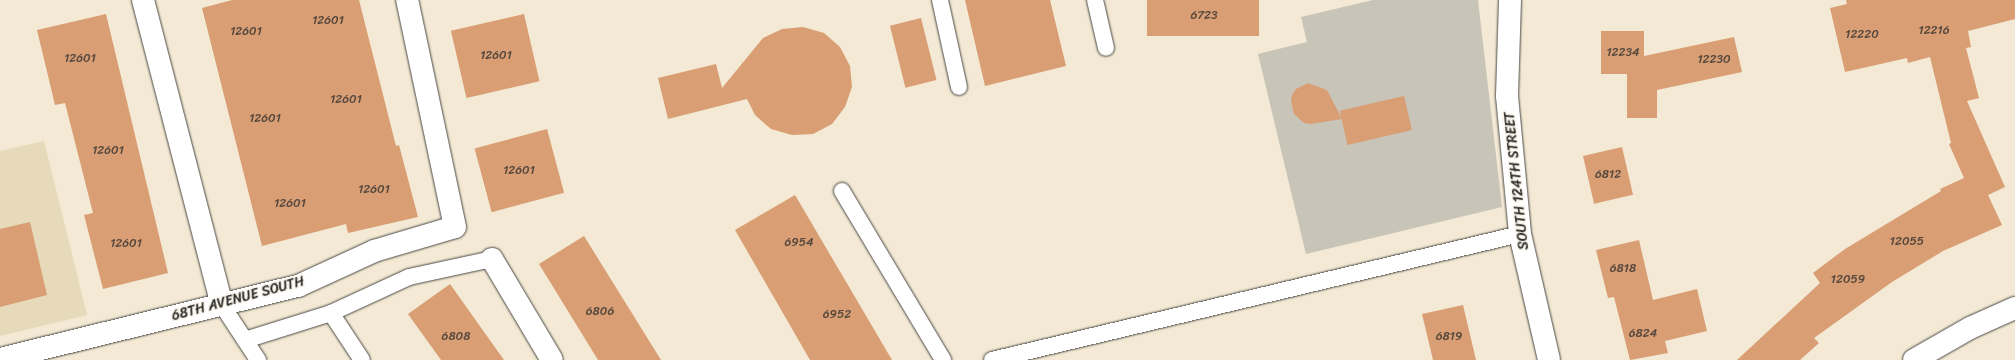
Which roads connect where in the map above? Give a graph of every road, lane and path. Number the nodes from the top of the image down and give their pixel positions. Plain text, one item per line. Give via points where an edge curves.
1 (143, 0) edge
2 (408, 0) edge
3 (940, 0) edge
4 (1095, 0) edge
5 (1510, 0) edge
6 (1106, 48) dead end
7 (960, 88) dead end
8 (842, 191) dead end
9 (1520, 234) junction
10 (492, 259) joint
11 (222, 305) junction
12 (2015, 308) edge
13 (331, 313) junction
14 (245, 340) junction
15 (0, 359) edge
16 (258, 360) edge
17 (362, 360) edge
18 (552, 360) edge
19 (943, 360) edge
20 (992, 360) edge
21 (1549, 360) edge
22 (1914, 360) edge

1 - 11 street
2 - 11 street, 68TH AVENUE SOUTH via 455,227 374,251 298,286
3 - 7 lane
4 - 6 lane
5 - 9 street, SOUTH 124TH STREET via 1507,96
8 - 19 lane
9 - 20 lane
9 - 21 street, SOUTH 124TH STREET
10 - 13 lane via 409,277
10 - 18 street
11 - 14 lane
11 - 15 street, 68TH AVENUE SOUTH
12 - 22 street via 1970,328
13 - 14 lane
13 - 17 lane
14 - 16 lane

